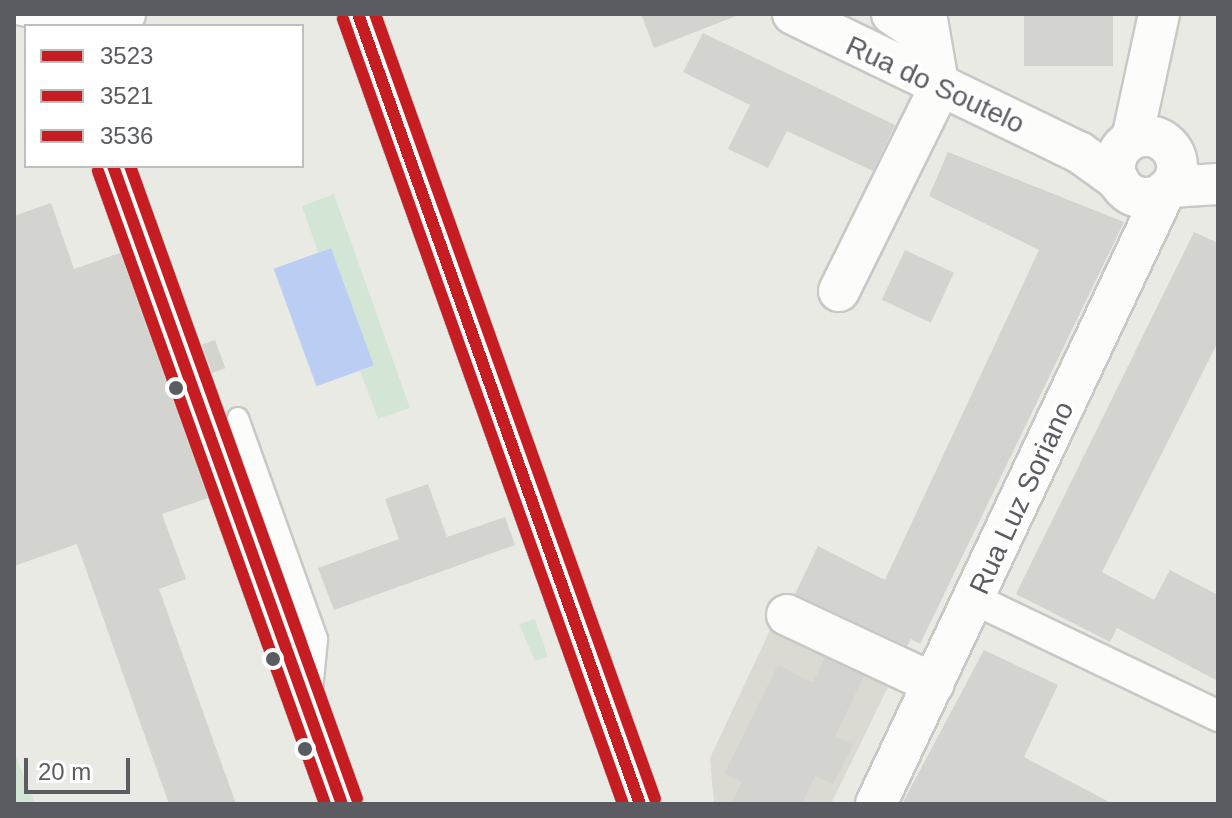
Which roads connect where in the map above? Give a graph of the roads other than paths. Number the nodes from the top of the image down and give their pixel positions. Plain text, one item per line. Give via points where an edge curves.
1 (15, 14) edge
2 (105, 14) edge
3 (358, 14) edge
4 (793, 14) edge
5 (892, 14) edge
6 (928, 27) edge
7 (1158, 29) edge
8 (939, 89) junction
9 (1125, 154) junction
10 (114, 168) edge
11 (1218, 168) edge
12 (1170, 171) junction
13 (1218, 184) edge
14 (839, 291) dead end
15 (238, 418) dead end
16 (974, 599) junction
17 (787, 615) dead end
18 (934, 684) junction
19 (308, 714) junction
20 (1218, 716) edge
21 (342, 804) edge
22 (640, 804) edge
23 (876, 804) edge

1 - 2 lane via 63,23
3 - 22 street
4 - 8 street, Rua do Soutelo
5 - 6 street
6 - 8 street
7 - 9 street
7 - 12 street
8 - 9 street, Rua do Soutelo via 1079,152
8 - 14 street
9 - 12 street via 1149,136
9 - 12 street via 1140,197
10 - 19 street
11 - 12 street
12 - 13 street
12 - 16 street, Rua Luz Soriano
15 - 19 lane via 317,639
16 - 18 street, Rua Luz Soriano
16 - 20 street
17 - 18 street
18 - 23 street, Rua Luz Soriano
19 - 21 street

